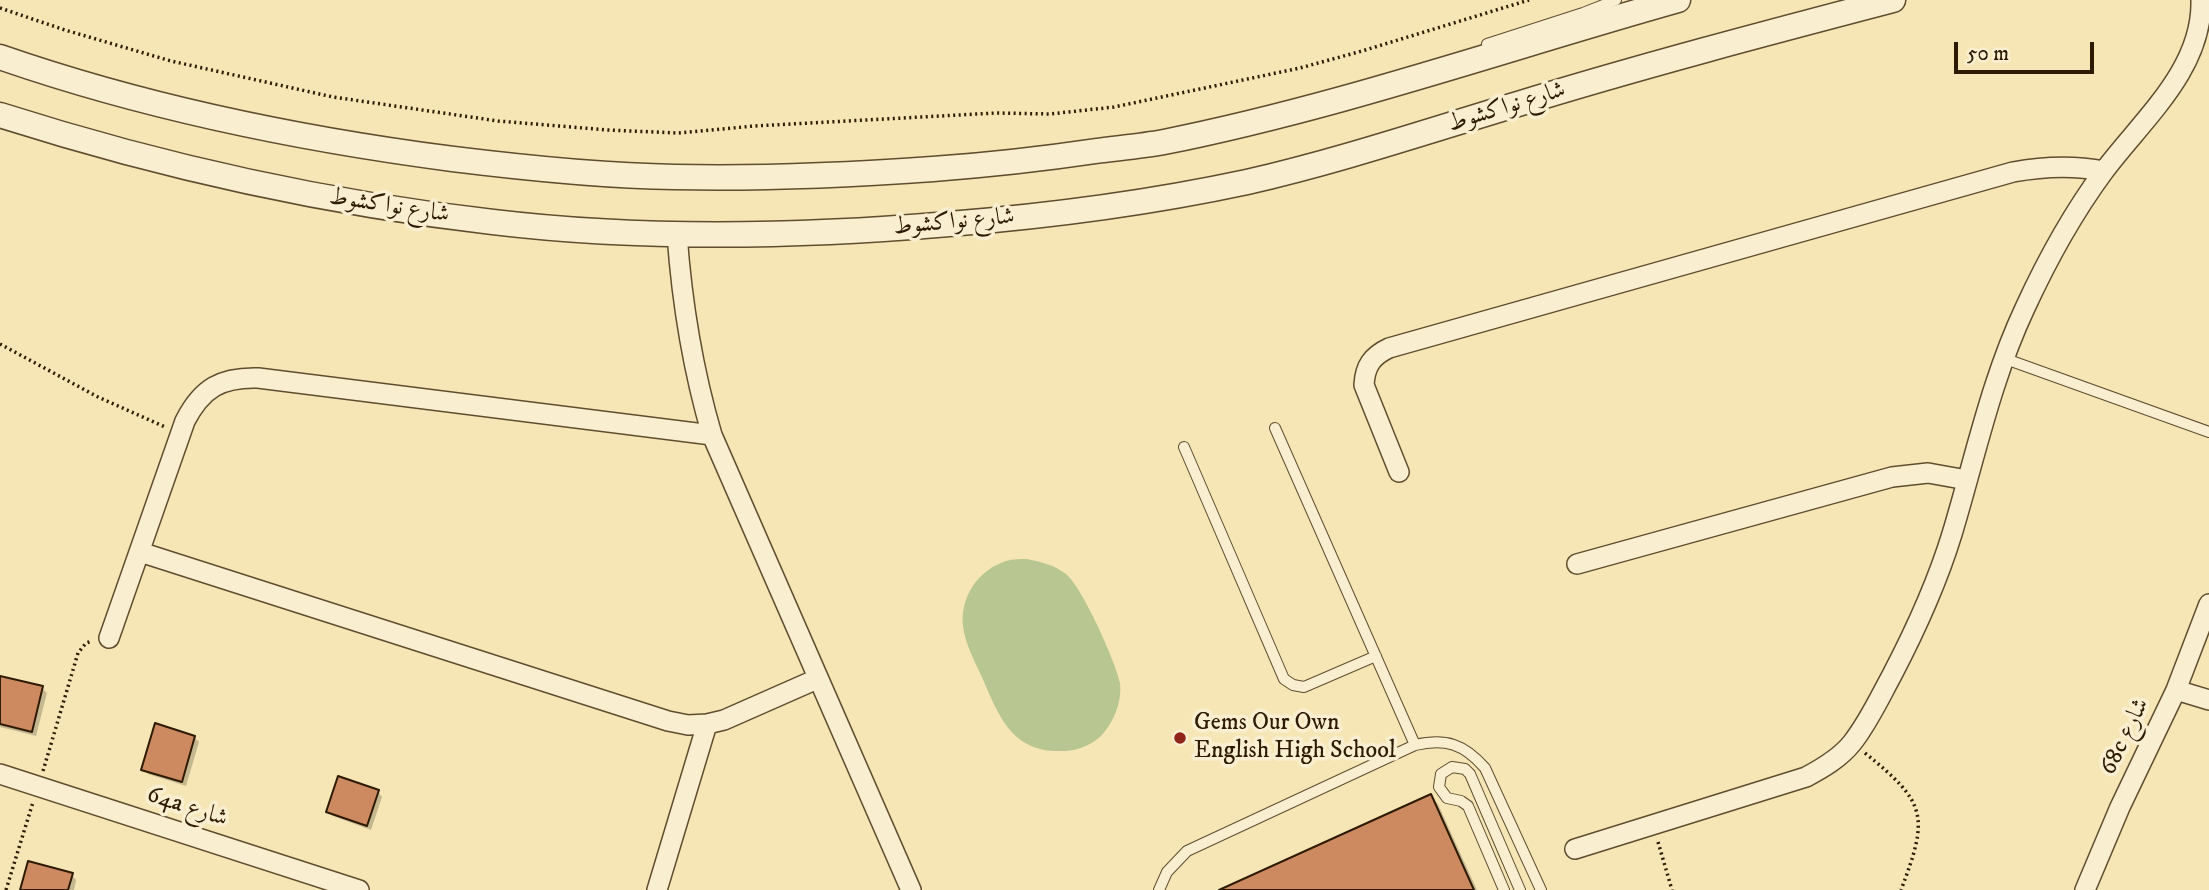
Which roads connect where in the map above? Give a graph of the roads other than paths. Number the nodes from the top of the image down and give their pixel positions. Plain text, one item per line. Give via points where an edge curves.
1 (1616, 0) edge
2 (1678, 0) edge
3 (1846, 0) edge
4 (1893, 0) edge
5 (2201, 0) edge
6 (1766, 34) junction
7 (1483, 45) dead end
8 (0, 57) edge
9 (1417, 66) dead end
10 (1368, 80) dead end
11 (1344, 87) dead end
12 (0, 114) edge
13 (1222, 130) junction
14 (2104, 172) junction
15 (677, 233) junction
16 (2004, 358) junction
17 (1275, 428) dead end
18 (2209, 432) edge
19 (712, 435) junction
20 (1184, 447) dead end
21 (1399, 472) dead end
22 (1967, 480) junction
23 (140, 552) junction
24 (1577, 564) dead end
25 (2209, 604) edge
26 (109, 638) road end
27 (1377, 656) junction
28 (817, 679) junction
29 (2176, 690) junction
30 (2209, 700) edge
31 (707, 724) junction
32 (1415, 745) junction
33 (0, 774) edge
34 (1575, 849) dead end
35 (359, 890) edge
36 (657, 890) edge
37 (911, 890) edge
38 (1159, 890) edge
39 (1504, 890) edge
40 (1520, 890) edge
41 (1541, 890) edge
42 (2085, 890) edge

1 - 7 lane
2 - 13 street via 1380,89
3 - 6 street via 1795,17
4 - 6 street, شارع نواكشوط
5 - 14 street via 2193,45 2177,79
6 - 15 street, شارع نواكشوط via 1384,146 1164,198 1013,219 911,227
8 - 13 street via 143,101 248,125 411,153 588,173 763,177 893,172 1008,163
9 - 10 lane
11 - 13 lane via 1245,114
12 - 15 street, شارع نواكشوط via 136,155 316,196 497,223
14 - 16 street via 2048,261
14 - 21 street via 2057,166 2013,172 1389,348 1370,362 1364,385
15 - 19 street via 691,357
16 - 18 lane
16 - 22 street
17 - 27 lane
19 - 23 street via 239,377 206,391 193,404
19 - 28 street
20 - 27 lane via 1284,679 1304,687
22 - 24 street via 1928,473 1892,477
22 - 34 street via 1932,590 1909,643 1852,743 1831,763 1806,777
23 - 26 street
23 - 31 street via 668,721
25 - 29 street, 68c شارع
27 - 32 lane
28 - 31 street
28 - 37 street
29 - 30 street
29 - 42 street, 68c شارع
31 - 36 street
32 - 38 lane via 1187,851 1167,872
32 - 41 lane via 1446,742 1480,761
33 - 35 street, 64a شارع
39 - 40 lane via 1468,806 1447,798 1439,787 1441,774 1452,767 1470,774

